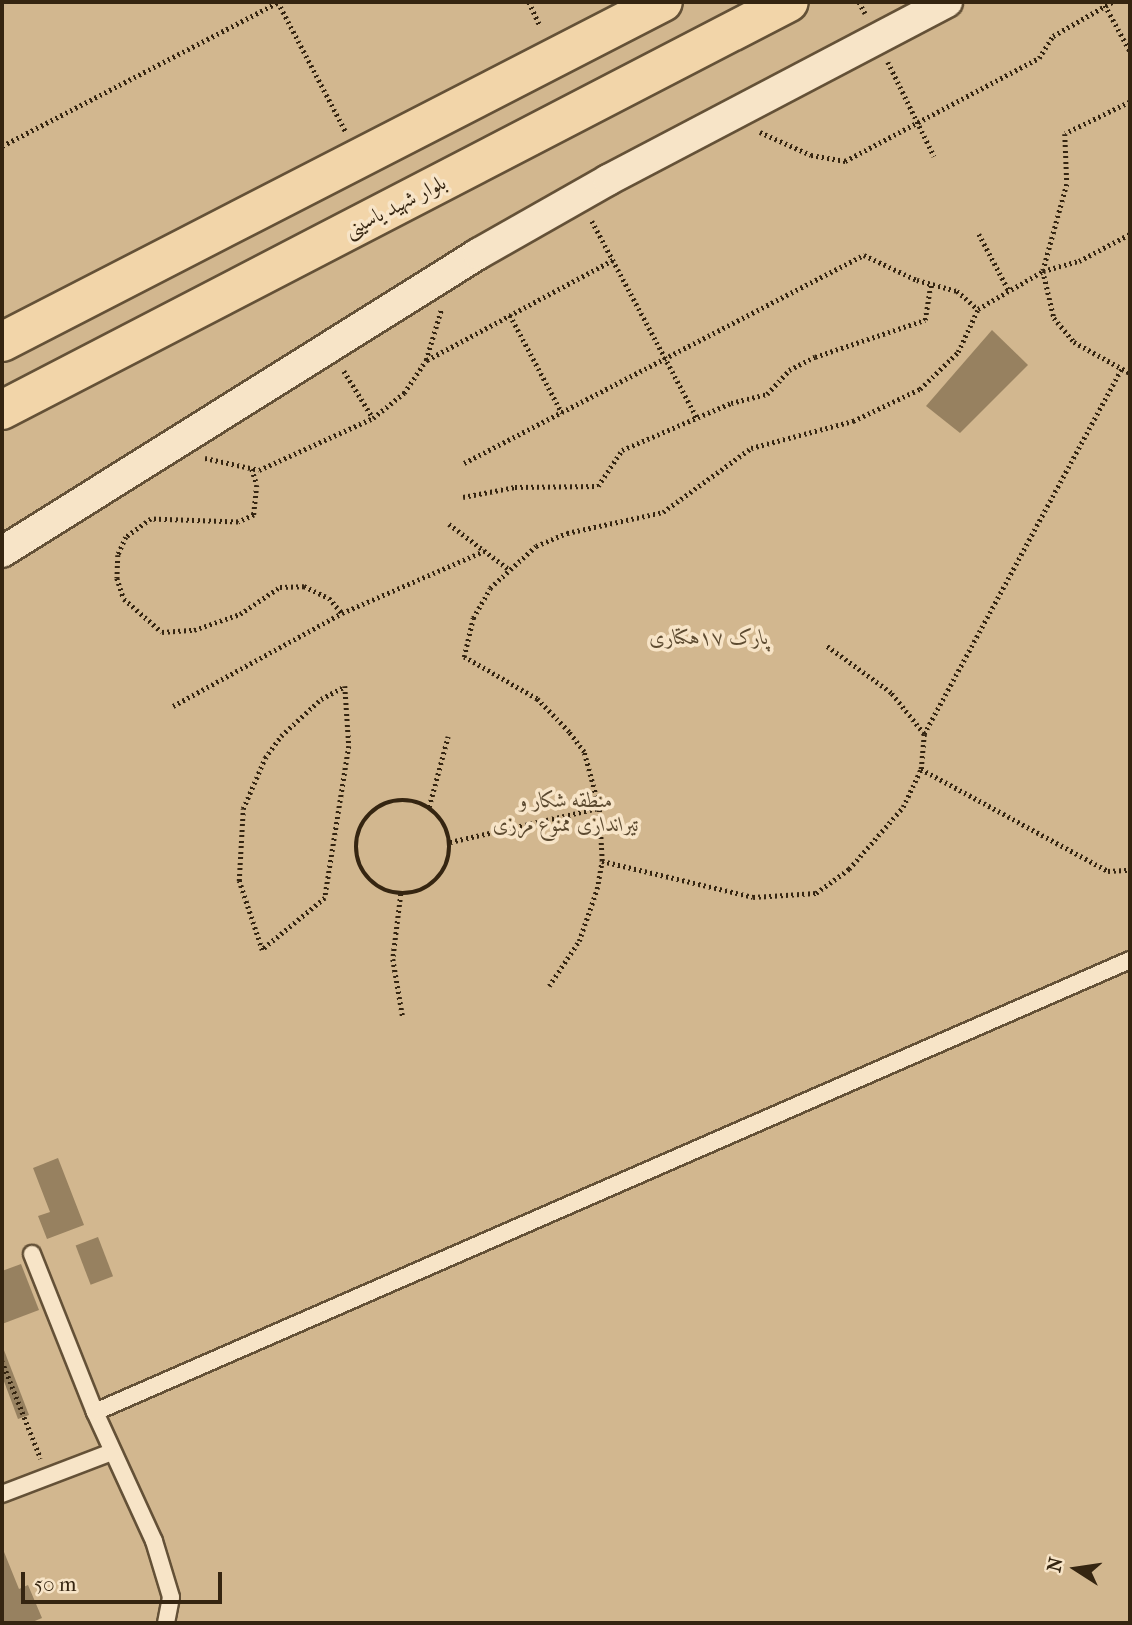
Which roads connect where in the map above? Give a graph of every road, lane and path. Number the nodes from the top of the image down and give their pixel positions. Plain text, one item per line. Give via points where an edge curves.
1 (279, 2) edge
2 (529, 2) edge
3 (663, 2) edge
4 (789, 2) edge
5 (859, 2) edge
6 (947, 2) edge
7 (1112, 2) edge
8 (1105, 5) junction
9 (540, 26) dead end
10 (876, 38) junction
11 (1130, 51) edge
12 (1130, 102) edge
13 (727, 117) junction
14 (917, 122) junction
15 (2, 146) edge
16 (934, 156) dead end
17 (358, 159) junction
18 (579, 197) junction
19 (979, 234) dead end
20 (1130, 234) edge
21 (613, 260) junction
22 (460, 266) junction
23 (1043, 271) junction
24 (931, 284) junction
25 (1009, 291) junction
26 (978, 309) junction
27 (510, 315) junction
28 (2, 342) edge
29 (330, 348) junction
30 (426, 360) junction
31 (667, 360) junction
32 (1122, 368) junction
33 (1130, 373) edge
34 (2, 410) edge
35 (562, 414) junction
36 (373, 418) junction
37 (697, 418) junction
38 (181, 442) junction
39 (464, 463) dead end
40 (252, 469) junction
41 (463, 497) dead end
42 (449, 524) dead end
43 (484, 551) junction
44 (2, 552) edge
45 (510, 570) junction
46 (342, 613) junction
47 (825, 645) dead end
48 (173, 706) dead end
49 (924, 734) junction
50 (448, 736) dead end
51 (921, 769) junction
52 (429, 807) junction
53 (599, 808) junction
54 (450, 842) junction
55 (602, 860) junction
56 (1130, 870) edge
57 (401, 894) junction
58 (262, 950) joint
59 (1130, 960) edge
60 (549, 986) dead end
61 (402, 1018) dead end
62 (32, 1254) dead end
63 (2, 1361) edge
64 (95, 1412) junction
65 (111, 1452) junction
66 (48, 1476) junction
67 (2, 1494) edge
68 (166, 1623) edge

1 - 15 path
1 - 17 path
2 - 9 path
3 - 17 main road
4 - 34 main road, بلوار شهید یاسینی
5 - 10 path
6 - 10 street
7 - 8 path
8 - 11 path
8 - 14 path via 1053,36 1039,58
10 - 13 street
10 - 14 path
12 - 23 path via 1065,134 1067,184
13 - 14 path via 811,155 845,162
13 - 18 street
14 - 16 path
17 - 28 main road
18 - 21 path
18 - 22 street
19 - 25 path
20 - 23 path via 1079,261
21 - 27 path
21 - 31 path
22 - 29 street
22 - 30 path
23 - 25 path
23 - 32 path via 1054,318 1067,334
24 - 26 path via 957,290
24 - 31 path via 864,254
24 - 37 path via 925,320 816,357 789,370 767,394
25 - 26 path
26 - 45 path via 958,352 920,389 853,421 751,448 663,512 567,533 536,546
27 - 30 path
27 - 35 path
29 - 36 path
29 - 38 street
30 - 36 path via 404,393
31 - 35 path
31 - 37 path
32 - 33 path
32 - 49 path
35 - 39 path
36 - 40 path via 259,470
37 - 41 path via 671,426 642,446 622,450 598,486 515,487
38 - 40 path via 214,463
38 - 44 street
40 - 46 path via 257,485 254,515 238,522 151,519 126,537 118,555 117,578 124,599 162,632 194,630 240,614 280,587 304,586 329,598
42 - 43 path
43 - 45 path
43 - 46 path
45 - 53 path via 490,588 473,618 464,657 537,699 569,732 584,752
46 - 48 path
47 - 49 path via 891,693
49 - 51 path
50 - 52 path
51 - 55 path via 903,807 849,869 816,893 753,897
51 - 56 path via 1108,871
52 - 54 path via 444,822
52 - 57 path via 401,799 387,802 375,809 358,832 358,861 364,874 387,891
53 - 54 path
53 - 55 path
54 - 57 path via 449,856 437,880 414,893
55 - 60 path via 579,941
57 - 61 path via 393,959
58 - 58 path via 239,881 243,808 265,758 281,736 321,699 345,686 349,746 325,898
59 - 64 lane
62 - 64 lane
63 - 66 path
64 - 65 lane
65 - 66 lane
65 - 68 lane via 155,1541 171,1597
66 - 67 lane

